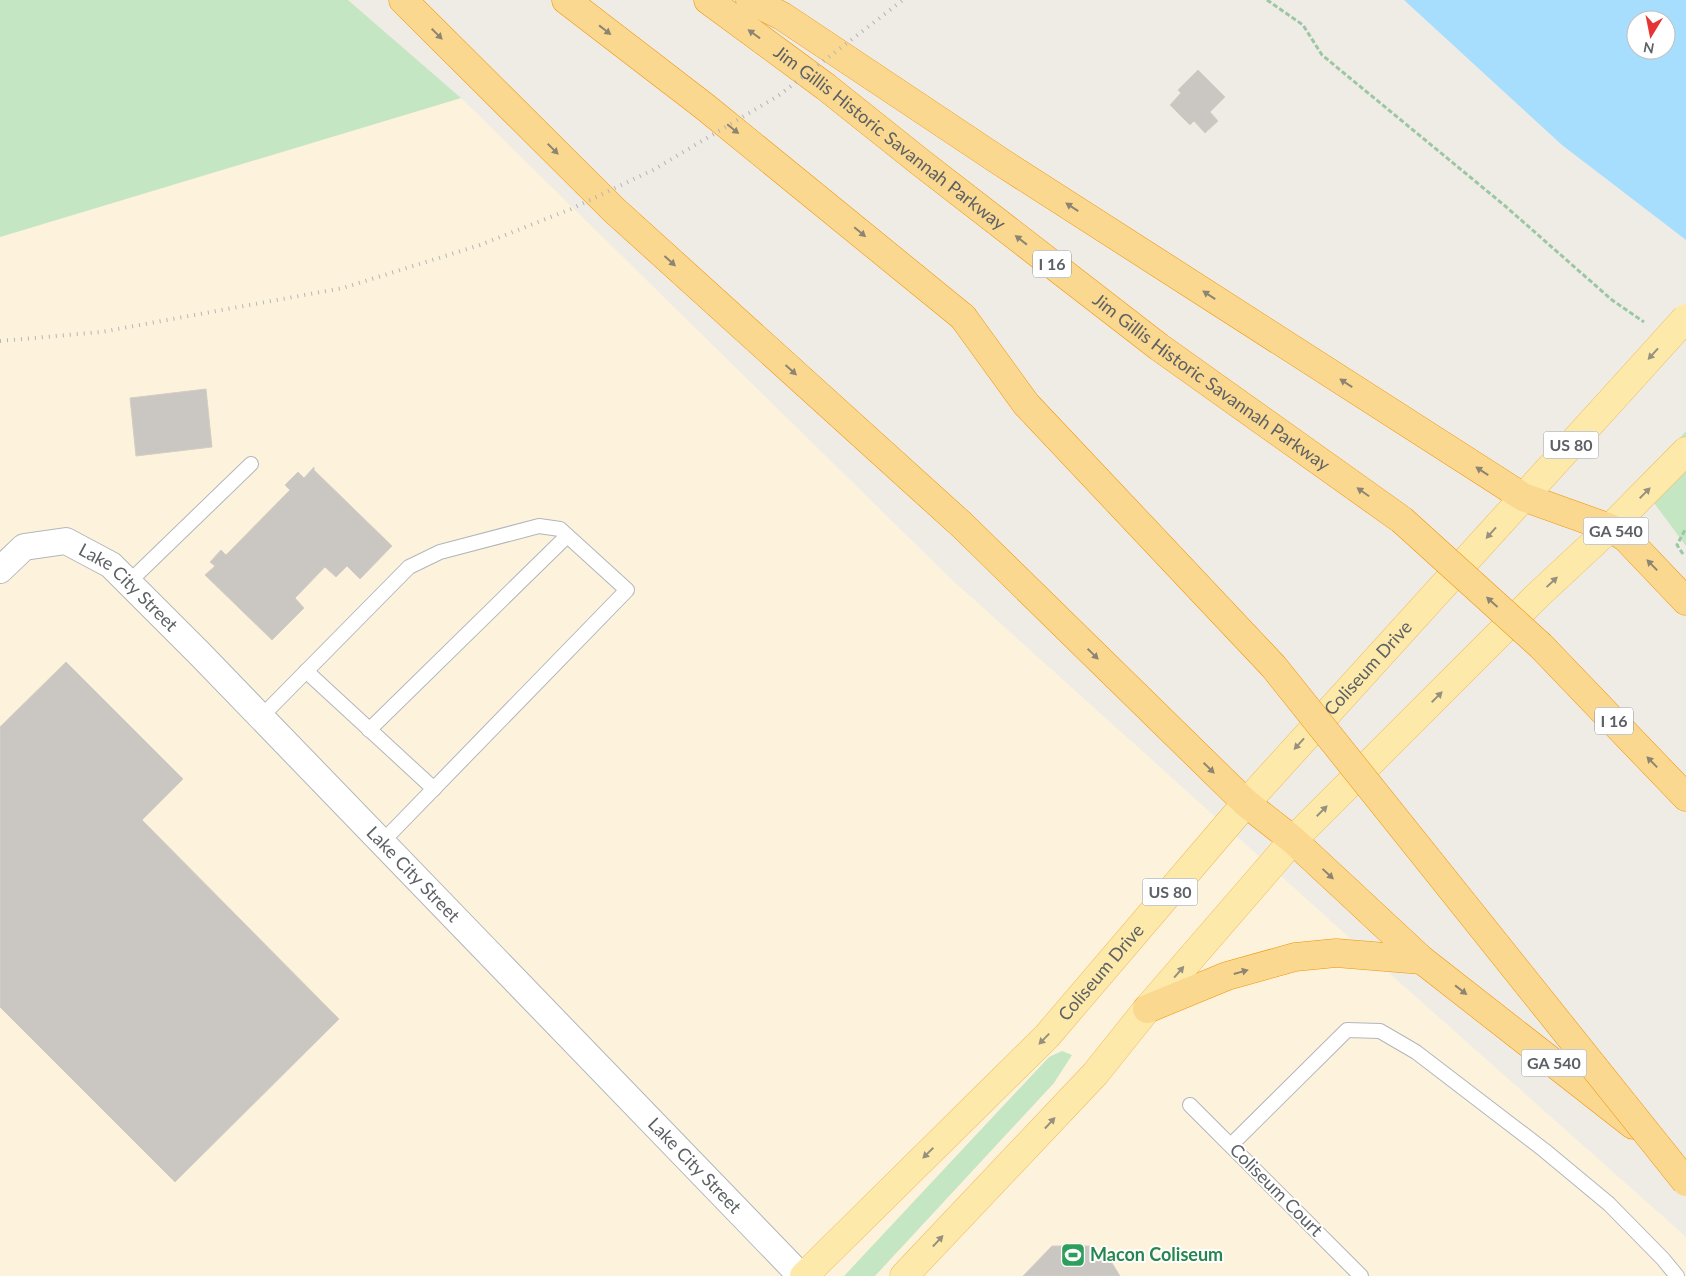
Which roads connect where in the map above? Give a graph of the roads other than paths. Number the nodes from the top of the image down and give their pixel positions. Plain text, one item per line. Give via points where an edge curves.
1 (402, 0) edge
2 (566, 0) edge
3 (708, 0) edge
4 (750, 0) edge
5 (1686, 318) edge
6 (1685, 452) edge
7 (251, 464) dead end
8 (1524, 497) junction
9 (1610, 528) junction
10 (567, 536) junction
11 (0, 570) edge
12 (129, 582) junction
13 (1686, 600) edge
14 (306, 672) junction
15 (261, 717) junction
16 (369, 730) junction
17 (434, 790) junction
18 (1686, 797) edge
19 (1246, 803) junction
20 (1292, 840) junction
21 (382, 842) junction
22 (1422, 960) junction
23 (1147, 1009) junction
24 (1190, 1105) dead end
25 (1230, 1145) junction
26 (1686, 1165) edge
27 (1686, 1182) edge
28 (803, 1276) edge
29 (904, 1276) edge
30 (1361, 1276) edge
31 (1677, 1276) edge

1 -> 19 highway via 614,210 962,525
2 -> 27 highway, bridge via 704,106 963,317 1026,404 1274,667
18 -> 3 highway, Jim Gillis Historic Savannah Parkway / I 16, bridge via 1541,646 1402,520 1159,347 826,87
8 -> 4 highway via 1010,167 782,16
5 -> 8 main road, US 80, bridge
9 -> 6 main road
7 - 12 lane
8 - 9 highway, GA 540
8 -> 19 main road, Coliseum Drive / US 80
13 -> 9 highway, GA 540 via 1626,538
20 -> 9 main road via 1531,602
10 - 14 lane via 560,529 539,526 440,552 410,567
10 - 16 lane
10 - 17 lane via 627,590
11 - 12 street, Lake City Street via 24,547 66,541 111,565
12 - 15 street, Lake City Street
14 - 15 lane
14 - 16 lane
15 - 21 street, Lake City Street
16 - 17 lane
17 - 21 lane
19 - 20 highway
19 -> 28 main road, Coliseum Drive / US 80 via 1047,1036
20 -> 22 highway
23 -> 20 main road
21 - 28 street, Lake City Street
23 -> 22 highway via 1227,976 1295,957 1336,953
22 -> 26 highway, GA 540
29 -> 23 main road via 1095,1074
24 - 25 lane, Coliseum Court
25 - 30 lane, Coliseum Court
25 - 31 lane via 1347,1030 1380,1031 1416,1052 1544,1150 1609,1204

